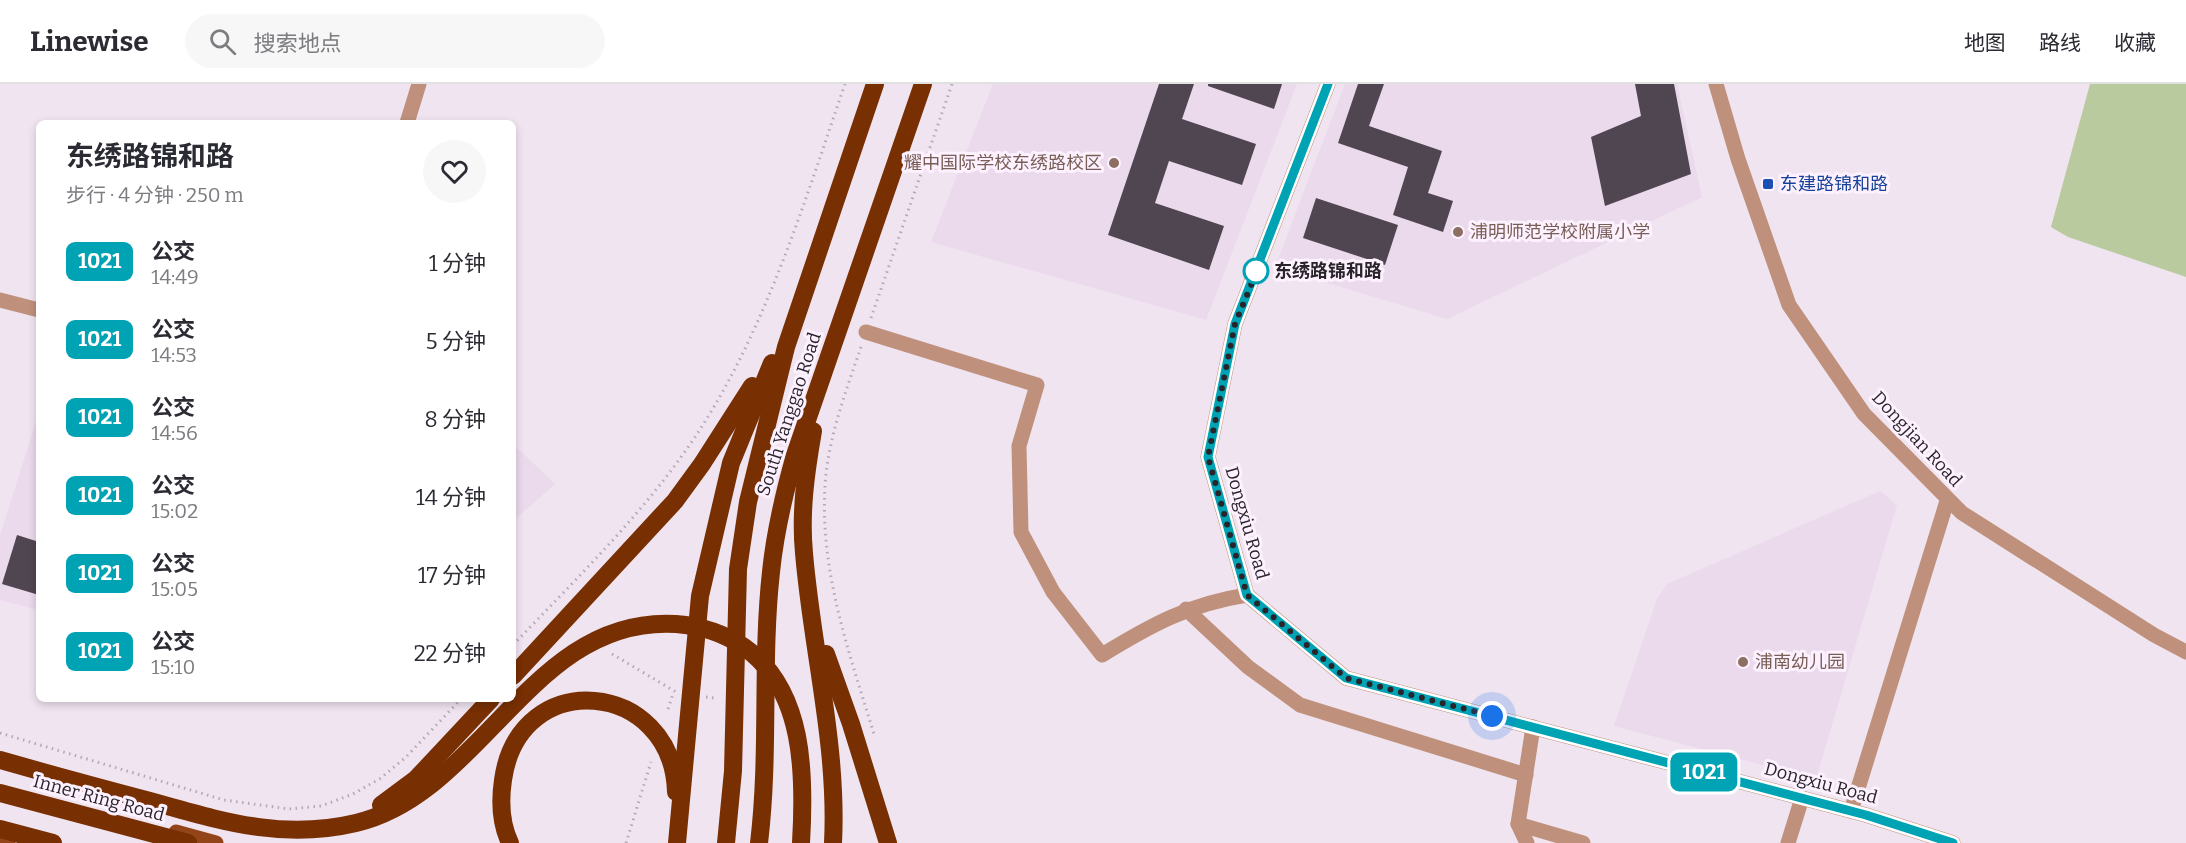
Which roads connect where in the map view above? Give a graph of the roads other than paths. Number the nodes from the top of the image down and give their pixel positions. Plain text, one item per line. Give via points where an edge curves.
1 (419, 84) edge
2 (875, 84) edge
3 (923, 84) edge
4 (1328, 84) edge
5 (1716, 84) edge
6 (408, 120) edge
7 (805, 286) junction
8 (0, 300) edge
9 (36, 309) edge
10 (866, 332) road end
11 (820, 386) junction
12 (1947, 501) junction
13 (1247, 595) junction
14 (1186, 609) junction
15 (812, 618) junction
16 (2186, 652) edge
17 (516, 673) edge
18 (516, 700) edge
19 (490, 702) edge
20 (513, 702) edge
21 (1533, 727) junction
22 (0, 753) edge
23 (447, 759) junction
24 (0, 760) edge
25 (52, 774) junction
26 (1526, 776) junction
27 (0, 785) edge
28 (0, 793) edge
29 (1802, 798) junction
30 (1851, 811) junction
31 (1518, 824) junction
32 (0, 829) edge
33 (0, 841) edge
34 (8, 843) edge
35 (53, 843) edge
36 (188, 843) edge
37 (216, 843) edge
38 (510, 843) edge
39 (676, 843) edge
40 (726, 843) edge
41 (759, 843) edge
42 (801, 843) edge
43 (833, 843) edge
44 (888, 843) edge
45 (1527, 843) edge
46 (1583, 843) edge
47 (1788, 843) edge
48 (1953, 843) edge

1 - 6 street
2 - 7 highway, South Yanggao Road
3 - 11 highway, South Yanggao Road
4 - 13 street, Dongxiu Road via 1235,324 1208,457
5 - 12 street, Dongjian Road via 1789,305 1864,414
7 - 17 highway via 774,348 702,464 645,536
7 - 39 highway via 731,463 700,596
7 - 40 highway, South Yanggao Road via 769,408 738,569 733,771
8 - 9 street
10 - 14 street via 1037,385 1019,446 1022,532 1053,591 1102,655 1148,626
11 - 15 highway via 803,510 803,551
11 - 41 highway, South Yanggao Road via 780,508 770,594
12 - 16 street, Dongjian Road
12 - 30 street
13 - 14 street
13 - 21 street, Dongxiu Road via 1346,678
14 - 26 street via 1248,667 1300,705
15 - 43 highway via 832,768
15 - 44 highway via 851,724
18 - 42 highway via 597,640 632,628 664,624 699,626 728,636 752,652 771,672 788,701 798,741
19 - 23 highway
20 - 23 highway
21 - 26 street
21 - 29 street, Dongxiu Road
22 - 25 main road
23 - 25 highway via 394,797 354,819 308,831 260,829
24 - 25 highway
26 - 31 street
27 - 37 main road
28 - 36 highway, Inner Ring Road
29 - 30 street, Dongxiu Road
29 - 47 street
30 - 48 street, Dongxiu Road
31 - 45 street
31 - 46 street
32 - 35 highway
33 - 34 main road
38 - 39 highway via 502,814 502,786 508,756 519,733 537,716 580,700 632,712 656,733 670,756

